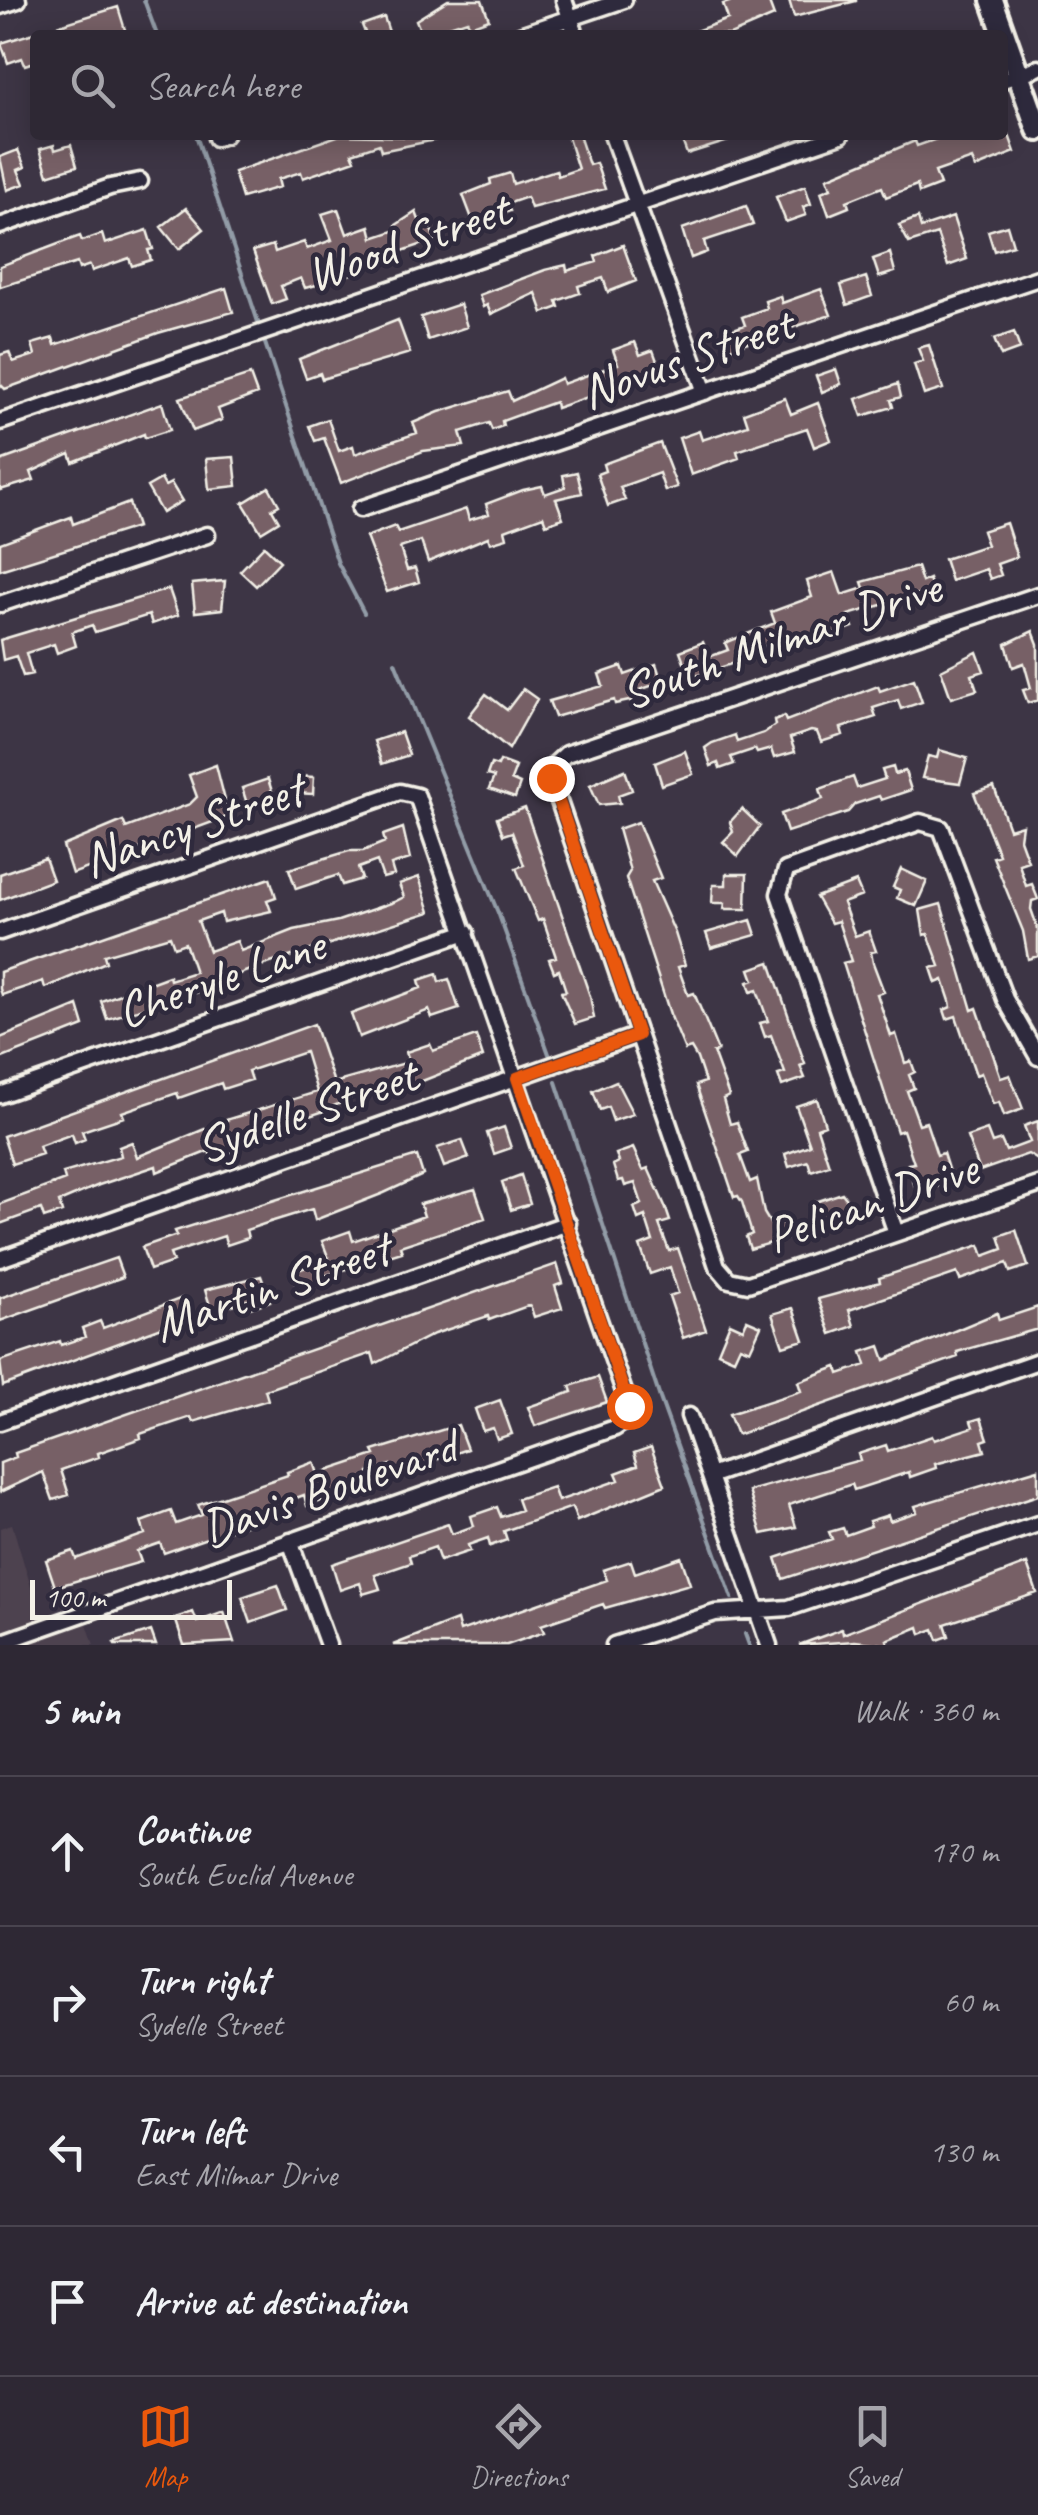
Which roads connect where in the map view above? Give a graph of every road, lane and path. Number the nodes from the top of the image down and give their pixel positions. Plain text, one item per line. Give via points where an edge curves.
1 (18, 0) edge
2 (564, 0) edge
3 (624, 0) edge
4 (992, 0) edge
5 (0, 6) edge
6 (570, 18) junction
7 (535, 30) edge
8 (574, 30) edge
9 (1003, 30) edge
10 (1008, 42) edge
11 (1020, 74) edge
12 (1038, 130) edge
13 (614, 140) edge
14 (825, 140) edge
15 (140, 181) dead end
16 (637, 204) junction
17 (0, 226) edge
18 (1038, 278) edge
19 (705, 392) junction
20 (0, 422) edge
21 (360, 510) dead end
22 (207, 535) dead end
23 (1038, 595) edge
24 (0, 604) edge
25 (0, 932) edge
26 (466, 932) junction
27 (638, 1035) junction
28 (1038, 1057) edge
29 (517, 1078) junction
30 (0, 1095) edge
31 (1037, 1189) edge
32 (568, 1223) junction
33 (896, 1234) junction
34 (0, 1259) edge
35 (1038, 1361) edge
36 (689, 1416) dead end
37 (0, 1422) edge
38 (710, 1476) junction
39 (1038, 1524) edge
40 (290, 1540) junction
41 (758, 1613) junction
42 (0, 1643) edge
43 (328, 1645) edge
44 (614, 1645) edge
45 (769, 1645) edge

1 - 5 street
2 - 6 street
3 - 6 street
4 - 9 street
6 - 7 street
6 - 8 street
10 - 11 street
11 - 12 street
13 - 16 street
14 - 16 street, Wood Street
15 - 17 street
16 - 19 street
16 - 20 street, Wood Street
18 - 19 street, Novus Street
19 - 21 street, Novus Street
22 - 24 street
23 - 27 street, South Milmar Drive via 566,754 553,768 552,784
25 - 26 street, Nancy Street via 400,792 420,801
26 - 29 street
26 - 30 street, Cheryle Lane
27 - 29 street, Sydelle Street
27 - 33 street, Pelican Drive via 718,1266 729,1280 748,1284
28 - 33 street via 996,977 948,836 934,824 920,822 793,864 782,876 778,894
29 - 32 street
29 - 34 street, Sydelle Street
31 - 33 street, Pelican Drive
32 - 37 street, Martin Street
32 - 40 street, Davis Boulevard via 628,1401 625,1421
35 - 38 street
36 - 38 street
38 - 41 street
39 - 41 street
40 - 42 street, Davis Boulevard
40 - 43 street
41 - 44 street via 691,1618
41 - 45 street

